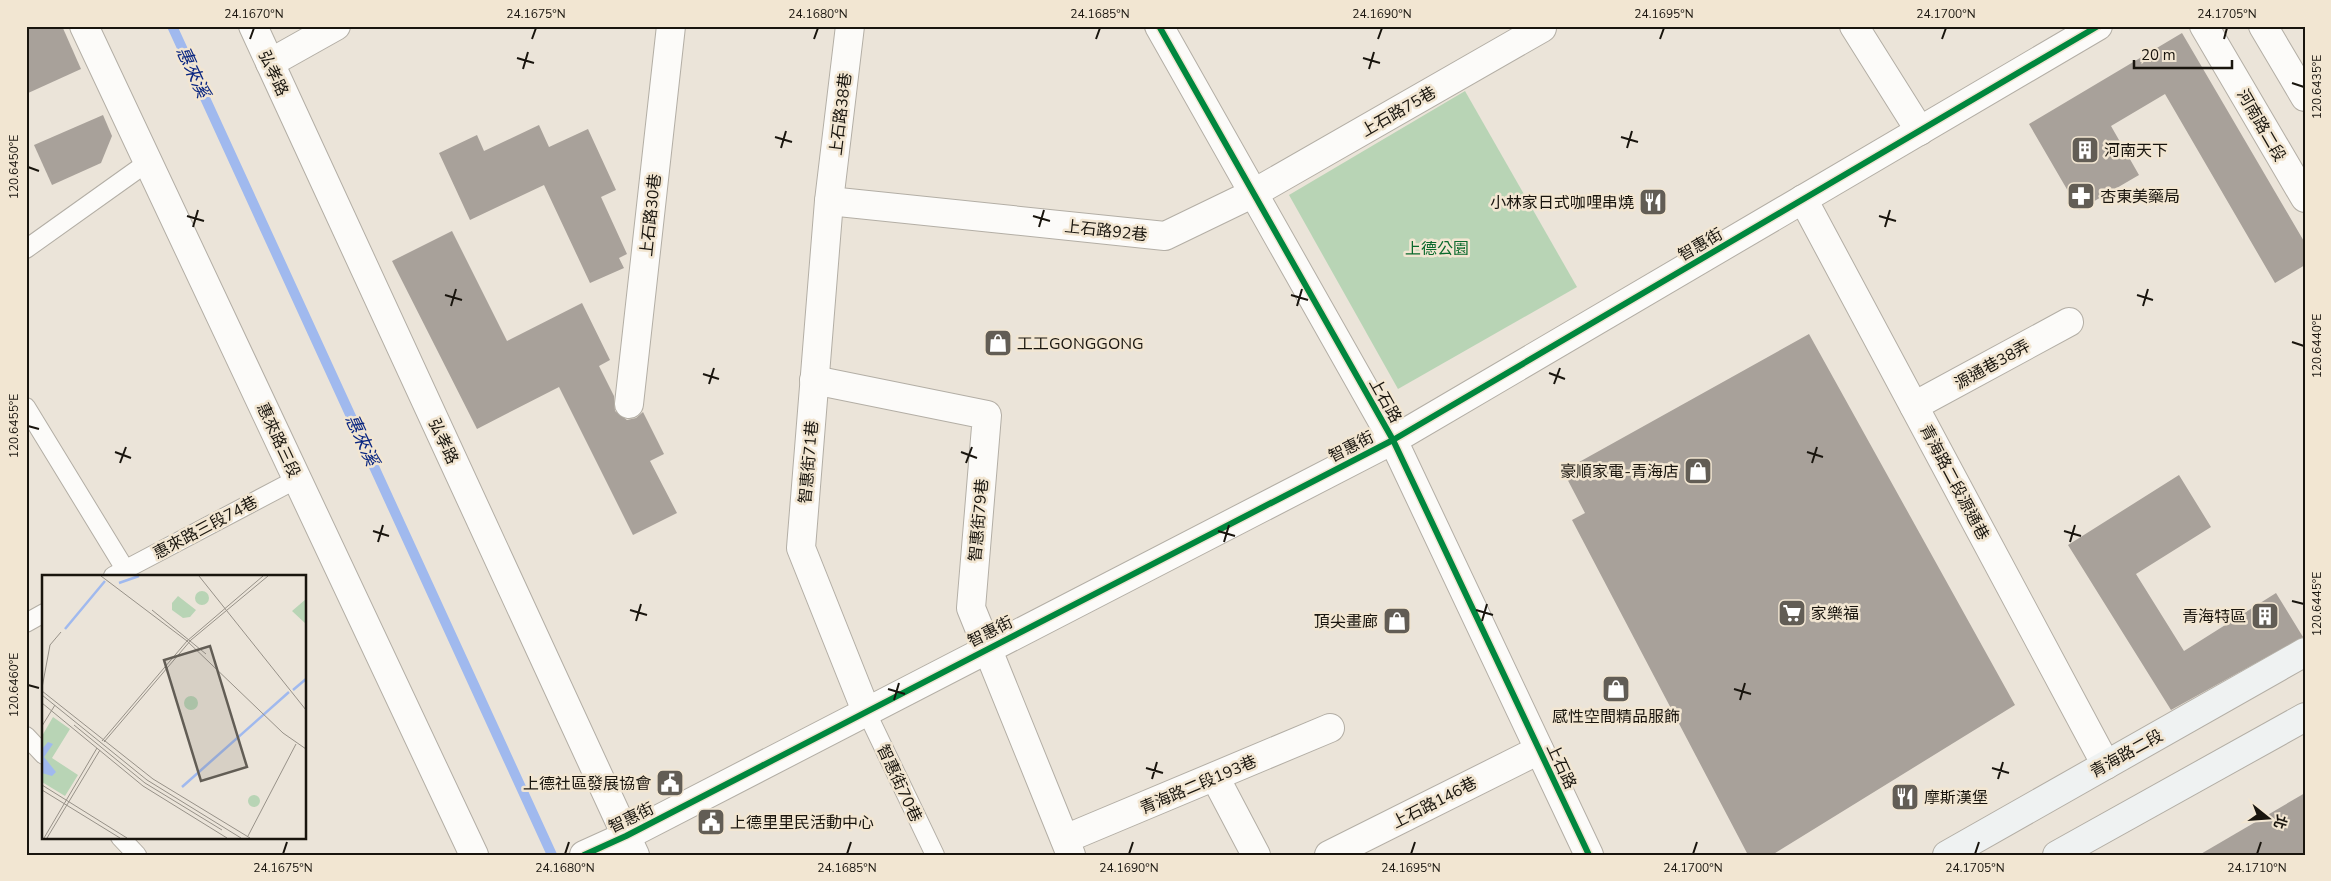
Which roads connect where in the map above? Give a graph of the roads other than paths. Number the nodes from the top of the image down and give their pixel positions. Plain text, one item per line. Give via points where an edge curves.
1 (84, 26) edge
2 (253, 26) edge
3 (336, 26) edge
4 (671, 26) edge
5 (850, 26) edge
6 (1159, 26) edge
7 (1854, 26) edge
8 (2098, 26) edge
9 (2204, 26) edge
10 (2263, 26) edge
11 (1542, 28) dead end
12 (270, 63) junction
13 (2305, 97) edge
14 (1920, 131) junction
15 (148, 162) junction
16 (1254, 194) junction
17 (2305, 198) edge
18 (1803, 199) junction
19 (829, 201) junction
20 (26, 248) edge
21 (2069, 322) dead end
22 (814, 380) junction
23 (629, 404) dead end
24 (1914, 406) junction
25 (26, 407) edge
26 (1393, 440) junction
27 (297, 479) junction
28 (119, 573) edge
29 (42, 615) edge
30 (26, 623) edge
31 (988, 648) junction
32 (2305, 652) edge
33 (866, 711) junction
34 (2305, 717) edge
35 (1330, 728) dead end
36 (26, 736) edge
37 (1539, 750) junction
38 (42, 753) edge
39 (2106, 765) junction
40 (1215, 776) junction
41 (121, 838) edge
42 (630, 846) edge
43 (1068, 847) edge
44 (589, 853) edge
45 (137, 855) edge
46 (474, 855) edge
47 (935, 855) edge
48 (1256, 855) edge
49 (1330, 855) edge
50 (1588, 855) edge
51 (1947, 855) edge
52 (2057, 855) edge

1 - 15 street, 惠來路三段
2 - 12 street, 弘孝路
3 - 12 street
4 - 23 street, 上石路30巷
5 - 19 street, 上石路38巷
6 - 16 street, 上石路
7 - 14 street
8 - 14 street, 智惠街
9 - 17 street, 河南路二段
10 - 13 street
11 - 16 street, 上石路75巷
12 - 42 street, 弘孝路
14 - 18 street, 智惠街
15 - 20 lane
15 - 27 street, 惠來路三段
16 - 19 street, 上石路92巷 via 1165,236
16 - 26 street, 上石路
18 - 24 street, 青海路二段源通巷
18 - 26 street, 智惠街
19 - 22 street, 智惠街71巷
21 - 24 street, 源通巷38弄
22 - 31 street, 智惠街79巷 via 987,415 971,608
22 - 33 street, 智惠街71巷 via 800,548
24 - 39 street, 青海路二段源通巷
25 - 28 lane
26 - 31 street, 智惠街
26 - 37 street, 上石路
27 - 28 lane, 惠來路三段74巷
27 - 46 street, 惠來路三段
29 - 30 lane
31 - 33 street, 智惠街
31 - 43 street, 青海路二段193巷
32 - 39 main road, 青海路二段
33 - 42 street, 智惠街
33 - 47 lane, 智惠街70巷
34 - 52 main road
35 - 40 street, 青海路二段193巷
36 - 38 lane
37 - 49 street, 上石路146巷
37 - 50 street, 上石路
39 - 51 main road, 青海路二段
40 - 43 street, 青海路二段193巷
40 - 48 street
41 - 45 lane
42 - 44 street, 智惠街

